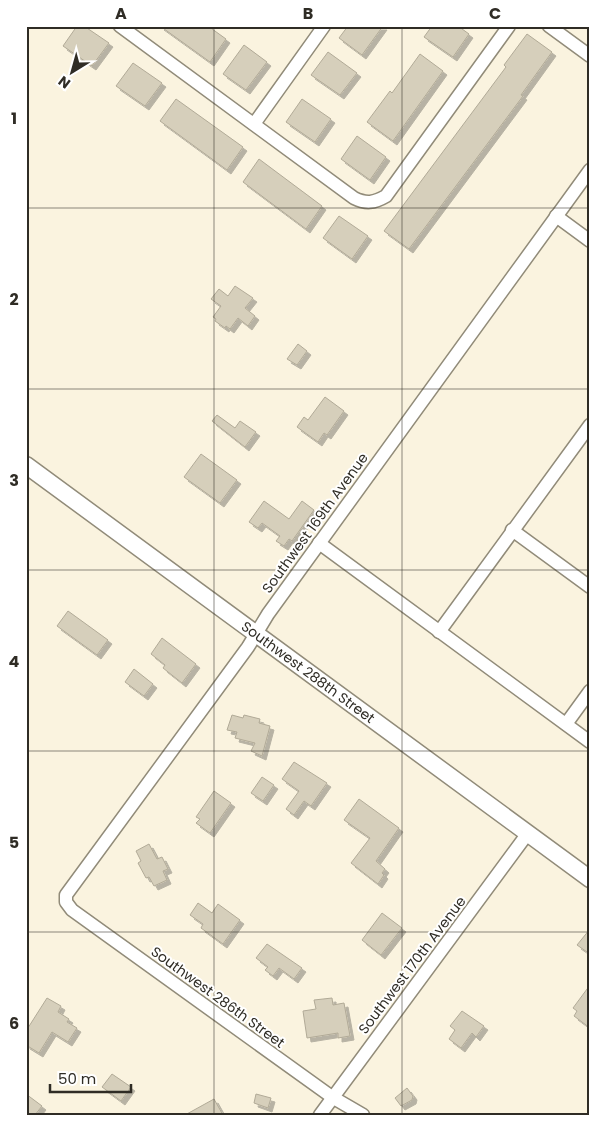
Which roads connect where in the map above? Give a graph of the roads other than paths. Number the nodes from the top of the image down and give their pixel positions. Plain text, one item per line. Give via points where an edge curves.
1 (120, 26) edge
2 (324, 26) edge
3 (509, 26) edge
4 (549, 26) edge
5 (590, 56) edge
6 (254, 124) junction
7 (590, 170) edge
8 (556, 216) junction
9 (590, 241) edge
10 (590, 425) edge
11 (26, 465) edge
12 (512, 530) junction
13 (319, 543) junction
14 (590, 587) edge
15 (439, 632) junction
16 (256, 634) junction
17 (590, 691) edge
18 (566, 724) junction
19 (590, 742) edge
20 (528, 833) junction
21 (590, 879) edge
22 (66, 894) joint
23 (332, 1097) junction
24 (320, 1115) edge
25 (363, 1115) edge

1 - 6 street
2 - 6 street
3 - 6 street via 386,196 379,200 363,202 354,198
4 - 5 street
7 - 8 street, Southwest 169th Avenue
8 - 9 street
8 - 13 street, Southwest 169th Avenue
10 - 12 street
11 - 16 street, Southwest 288th Street
12 - 14 street
12 - 15 street
13 - 15 street
13 - 16 street, Southwest 169th Avenue
15 - 18 street
16 - 20 street, Southwest 288th Street
16 - 22 street, Southwest 169th Avenue
17 - 18 street
18 - 19 street
20 - 21 street, Southwest 288th Street
20 - 23 street, Southwest 170th Avenue
22 - 23 street, Southwest 286th Street via 66,902 72,910
23 - 24 street, Southwest 170th Avenue
23 - 25 street, Southwest 286th Street

